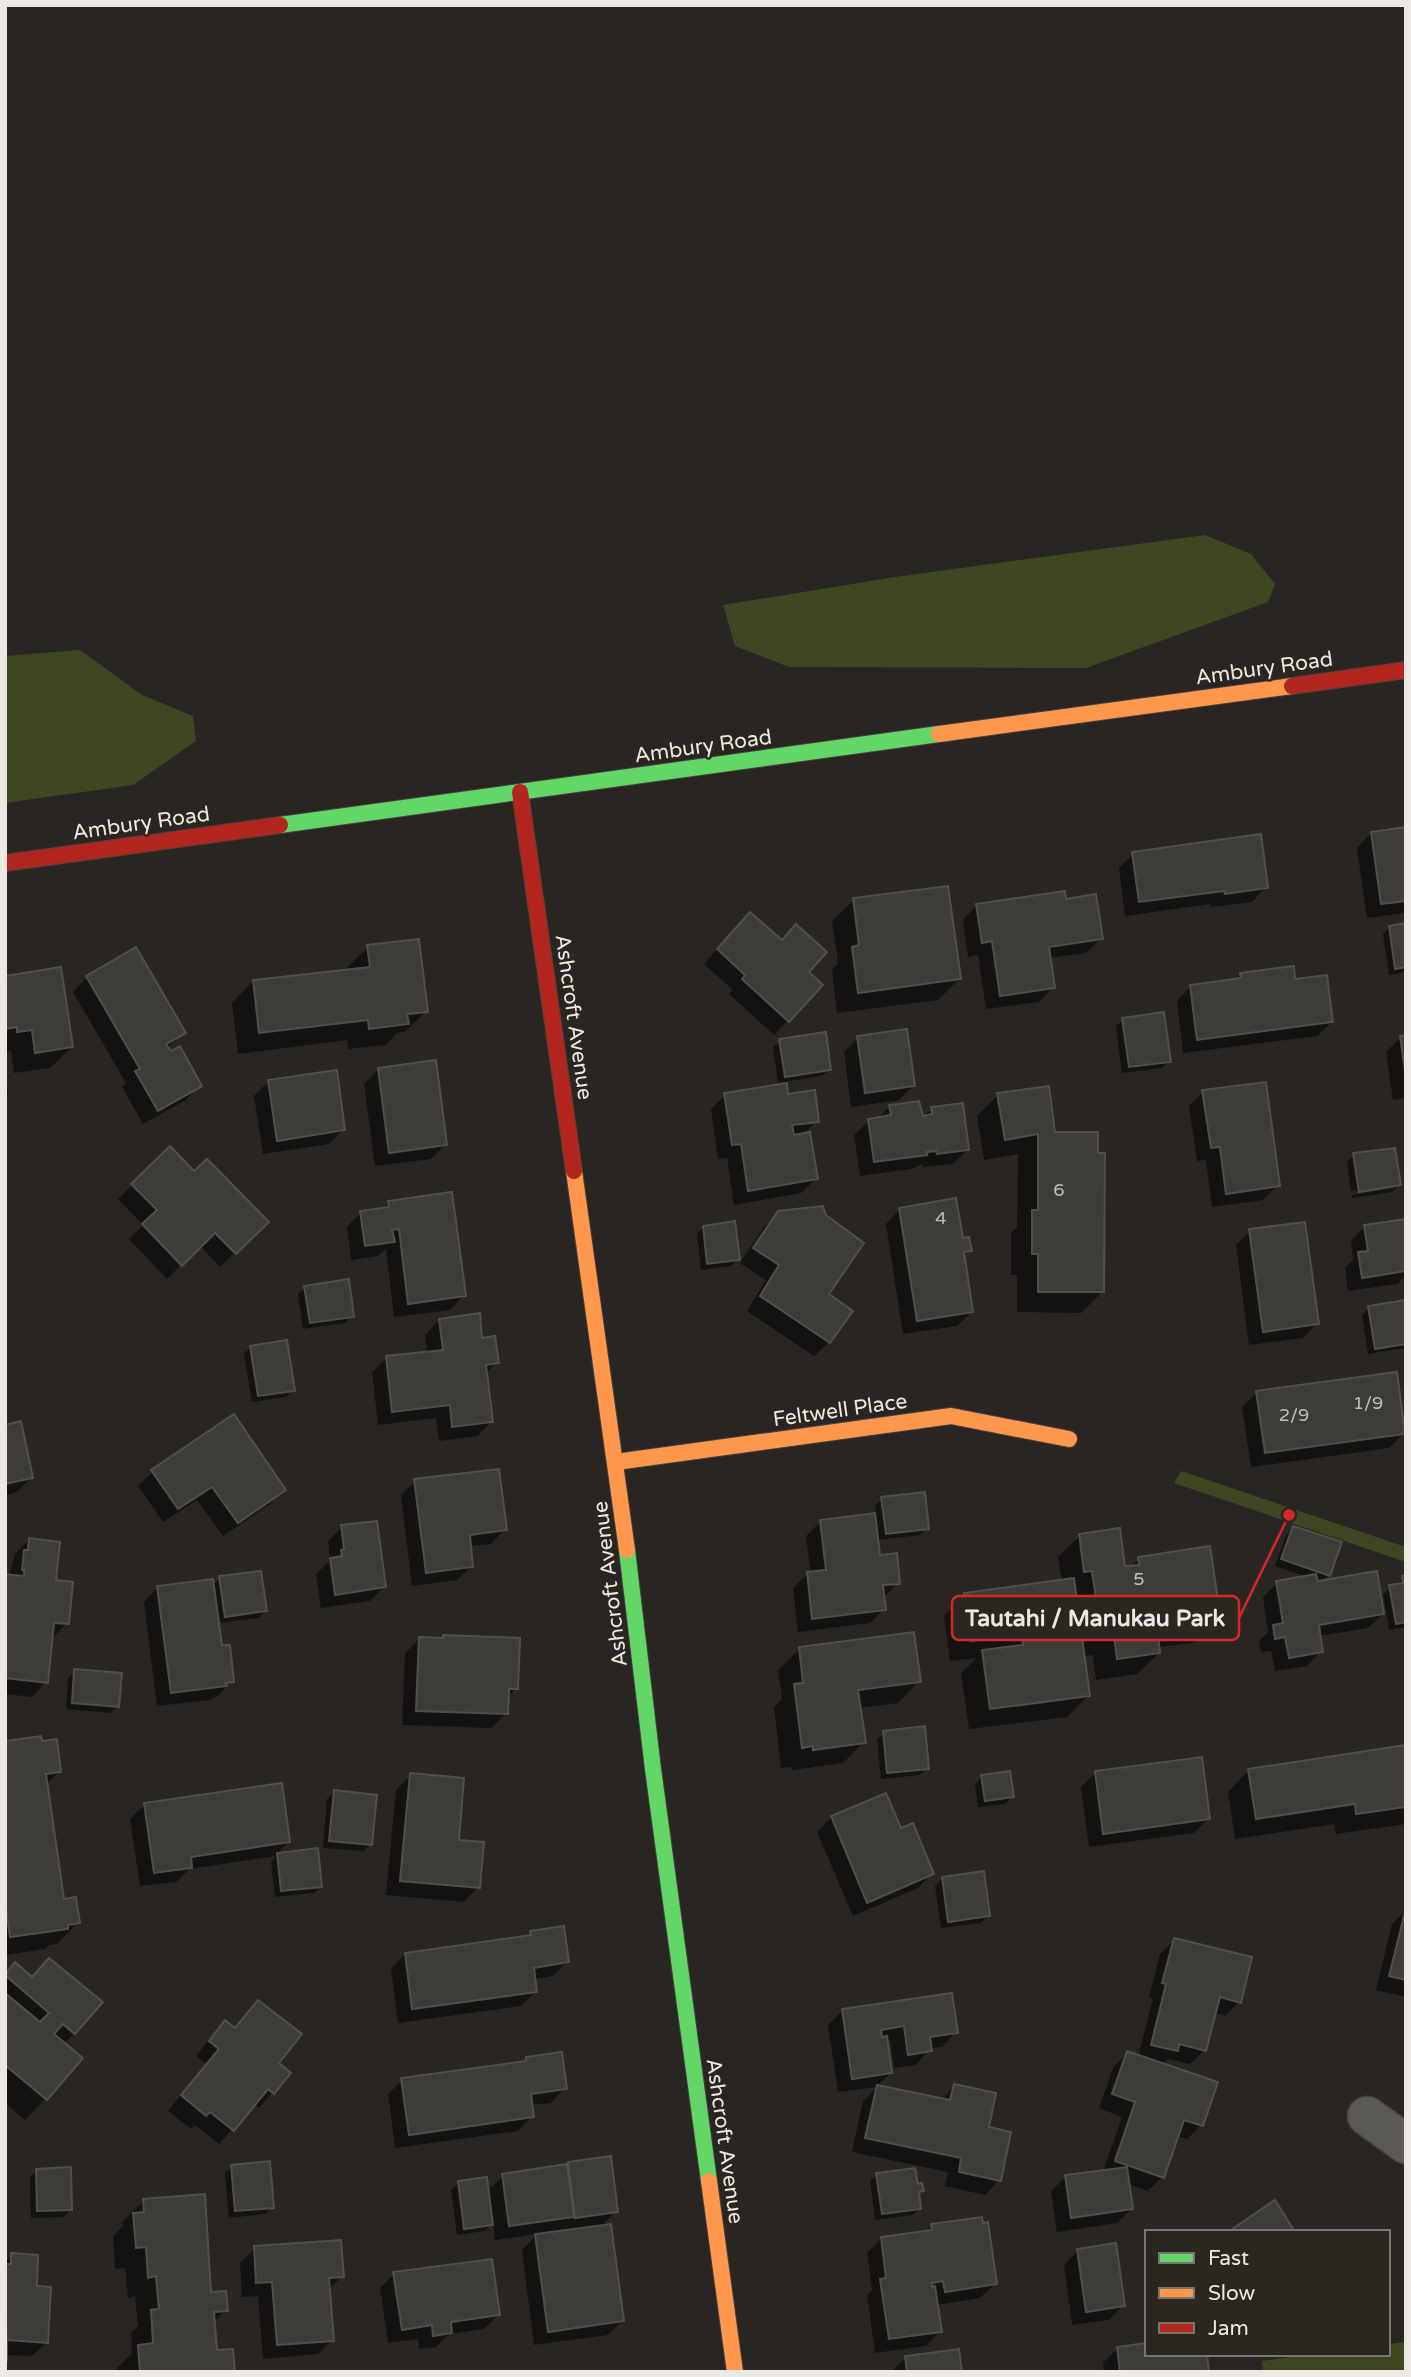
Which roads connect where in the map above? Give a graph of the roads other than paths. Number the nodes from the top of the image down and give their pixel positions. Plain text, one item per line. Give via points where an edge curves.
1 (1406, 670) edge
2 (520, 792) junction
3 (5, 863) edge
4 (1069, 1439) dead end
5 (616, 1462) junction
6 (1367, 2116) dead end
7 (1406, 2144) edge
8 (735, 2372) edge

1 - 2 street, Ambury Road
2 - 3 street, Ambury Road
2 - 5 street, Ashcroft Avenue
4 - 5 street, Feltwell Place via 951,1416
5 - 8 street, Ashcroft Avenue
6 - 7 street

